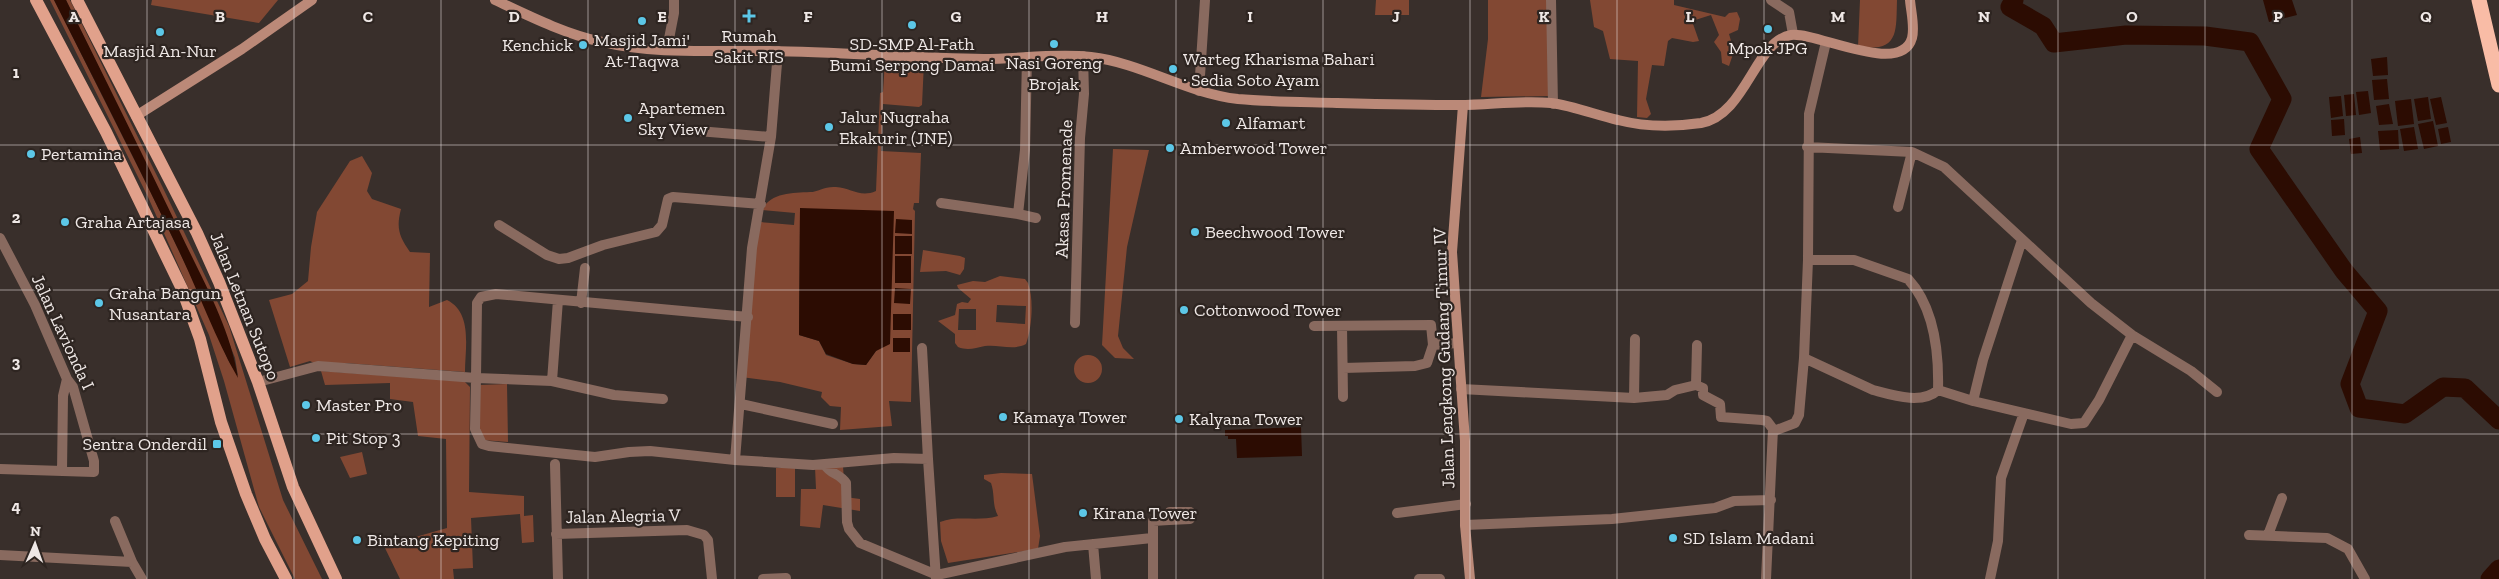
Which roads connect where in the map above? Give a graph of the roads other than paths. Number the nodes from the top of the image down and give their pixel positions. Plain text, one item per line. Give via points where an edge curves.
1 (36, 0) edge
2 (77, 0) edge
3 (312, 0) edge
4 (495, 0) edge
5 (674, 0) edge
6 (1205, 0) edge
7 (1551, 0) edge
8 (1771, 0) edge
9 (1910, 0) edge
10 (2480, 0) edge
11 (1793, 34) junction
12 (1826, 42) junction
13 (667, 49) junction
14 (778, 51) junction
15 (1083, 56) junction
16 (1027, 57) junction
17 (2499, 85) edge
18 (1200, 91) junction
19 (1553, 104) junction
20 (1462, 105) junction
21 (136, 116) junction
22 (698, 131) dead end
23 (771, 137) junction
24 (1808, 147) junction
25 (1912, 152) junction
26 (941, 203) dead end
27 (762, 204) junction
28 (1898, 207) dead end
29 (1018, 214) junction
30 (1036, 218) dead end
31 (499, 225) dead end
32 (0, 238) edge
33 (2022, 240) junction
34 (1808, 260) junction
35 (586, 268) dead end
36 (558, 300) junction
37 (581, 303) junction
38 (748, 317) junction
39 (1075, 323) dead end
40 (1314, 326) dead end
41 (1342, 326) junction
42 (2132, 334) junction
43 (1635, 339) dead end
44 (1458, 343) junction
45 (1433, 345) junction
46 (1697, 345) dead end
47 (922, 348) dead end
48 (1804, 358) junction
49 (1342, 368) junction
50 (476, 378) junction
51 (67, 379) junction
52 (552, 381) junction
53 (258, 382) junction
54 (1696, 385) junction
55 (1461, 389) junction
56 (1938, 390) junction
57 (2217, 392) dead end
58 (1344, 397) dead end
59 (1634, 398) junction
60 (663, 399) dead end
61 (1973, 401) junction
62 (741, 404) junction
63 (2024, 412) junction
64 (833, 424) dead end
65 (1774, 431) junction
66 (928, 459) junction
67 (735, 460) junction
68 (555, 464) dead end
69 (825, 465) junction
70 (0, 469) edge
71 (62, 471) junction
72 (2282, 498) dead end
73 (1771, 500) junction
74 (1466, 504) junction
75 (1397, 513) dead end
76 (1190, 516) dead end
77 (115, 521) dead end
78 (1465, 525) junction
79 (556, 534) junction
80 (2249, 535) dead end
81 (2268, 535) junction
82 (1152, 538) junction
83 (1092, 544) junction
84 (0, 555) edge
85 (132, 562) junction
86 (937, 577) edge
87 (786, 578) edge
88 (142, 579) edge
89 (286, 579) edge
90 (336, 579) edge
91 (558, 579) edge
92 (712, 579) edge
93 (763, 579) edge
94 (1096, 579) edge
95 (1153, 579) edge
96 (1419, 579) edge
97 (1440, 579) edge
98 (1470, 579) edge
99 (1766, 579) edge
100 (1990, 579) edge
101 (2365, 579) edge

1 - 89 main road via 106,132 182,289 240,477 265,540
2 - 21 main road, Jalan Letnan Sutopo
3 - 21 street
4 - 13 street via 595,41
5 - 13 street
6 - 18 street
7 - 19 street
8 - 11 street via 1788,12
9 - 12 street via 1912,35 1905,49 1882,54
10 - 17 highway
11 - 12 street
11 - 19 street via 1773,45 1728,108 1716,119 1662,126 1638,125
12 - 24 street via 1809,114
13 - 14 street
14 - 16 street via 981,59
14 - 23 street
15 - 16 street
15 - 18 street via 1126,64
15 - 39 street, Akasa Promenade
16 - 29 street via 1025,150
18 - 20 street via 1254,100
19 - 20 street via 1500,102
20 - 44 street, Jalan Lengkong Gudang Timur IV via 1452,252
21 - 53 main road, Jalan Letnan Sutopo via 197,233 242,336
22 - 23 street
23 - 27 street
24 - 25 street
24 - 34 street
25 - 28 street
25 - 33 street via 1944,167
26 - 29 street
27 - 31 street via 673,197 668,200 662,225 656,232 603,244 559,259
27 - 38 street via 752,248
29 - 30 street
32 - 51 street, Jalan Lavionda I via 36,305
33 - 42 street via 2091,303
33 - 61 street
34 - 48 street
34 - 56 street via 1854,260 1908,279 1929,317 1937,344
35 - 37 street
36 - 37 street
36 - 50 street via 496,294 481,297 477,303
36 - 52 street
37 - 38 street
38 - 62 street
40 - 41 street
41 - 45 street via 1427,324 1431,325
41 - 49 street
42 - 57 street via 2191,370
42 - 63 street via 2084,423 2070,424
43 - 59 street
44 - 45 street
44 - 55 street, Jalan Lengkong Gudang Timur IV
45 - 49 street via 1430,359 1423,365
46 - 54 street
47 - 66 street
48 - 56 street via 1884,393 1923,398
48 - 65 street via 1798,420 1791,426
49 - 58 street
50 - 52 street
50 - 53 street via 318,366
50 - 67 street via 475,429 482,444 595,457 650,451
51 - 71 street via 62,396
51 - 71 street, Jalan Lavionda I via 76,397 94,461 94,472
52 - 60 street via 614,395
53 - 90 main road, Jalan Letnan Sutopo via 293,487
54 - 59 street via 1667,395
54 - 65 street via 1703,388 1706,398 1720,404 1721,417 1762,420
55 - 59 street
55 - 74 street, Jalan Lengkong Gudang Timur IV
56 - 61 street
61 - 63 street
62 - 64 street
62 - 67 street
63 - 100 street via 2001,478 1998,541
65 - 73 street
66 - 69 street via 894,458
66 - 86 street
67 - 69 street
68 - 79 street
69 - 86 street via 846,483 847,522 860,543
70 - 71 street
72 - 81 street
73 - 78 street via 1734,501 1708,509 1612,519
73 - 99 street
74 - 75 street
74 - 78 street, Jalan Lengkong Gudang Timur IV
76 - 82 street via 1170,512 1169,520 1153,521
77 - 85 street
78 - 98 street, Jalan Lengkong Gudang Timur IV
79 - 91 street
79 - 92 street, Jalan Alegria V via 698,532 708,540
80 - 81 street
81 - 101 street via 2322,537 2336,542 2348,550
82 - 83 street
82 - 95 street
83 - 86 street
83 - 94 street
84 - 85 street
85 - 88 street
87 - 93 street
96 - 97 street

